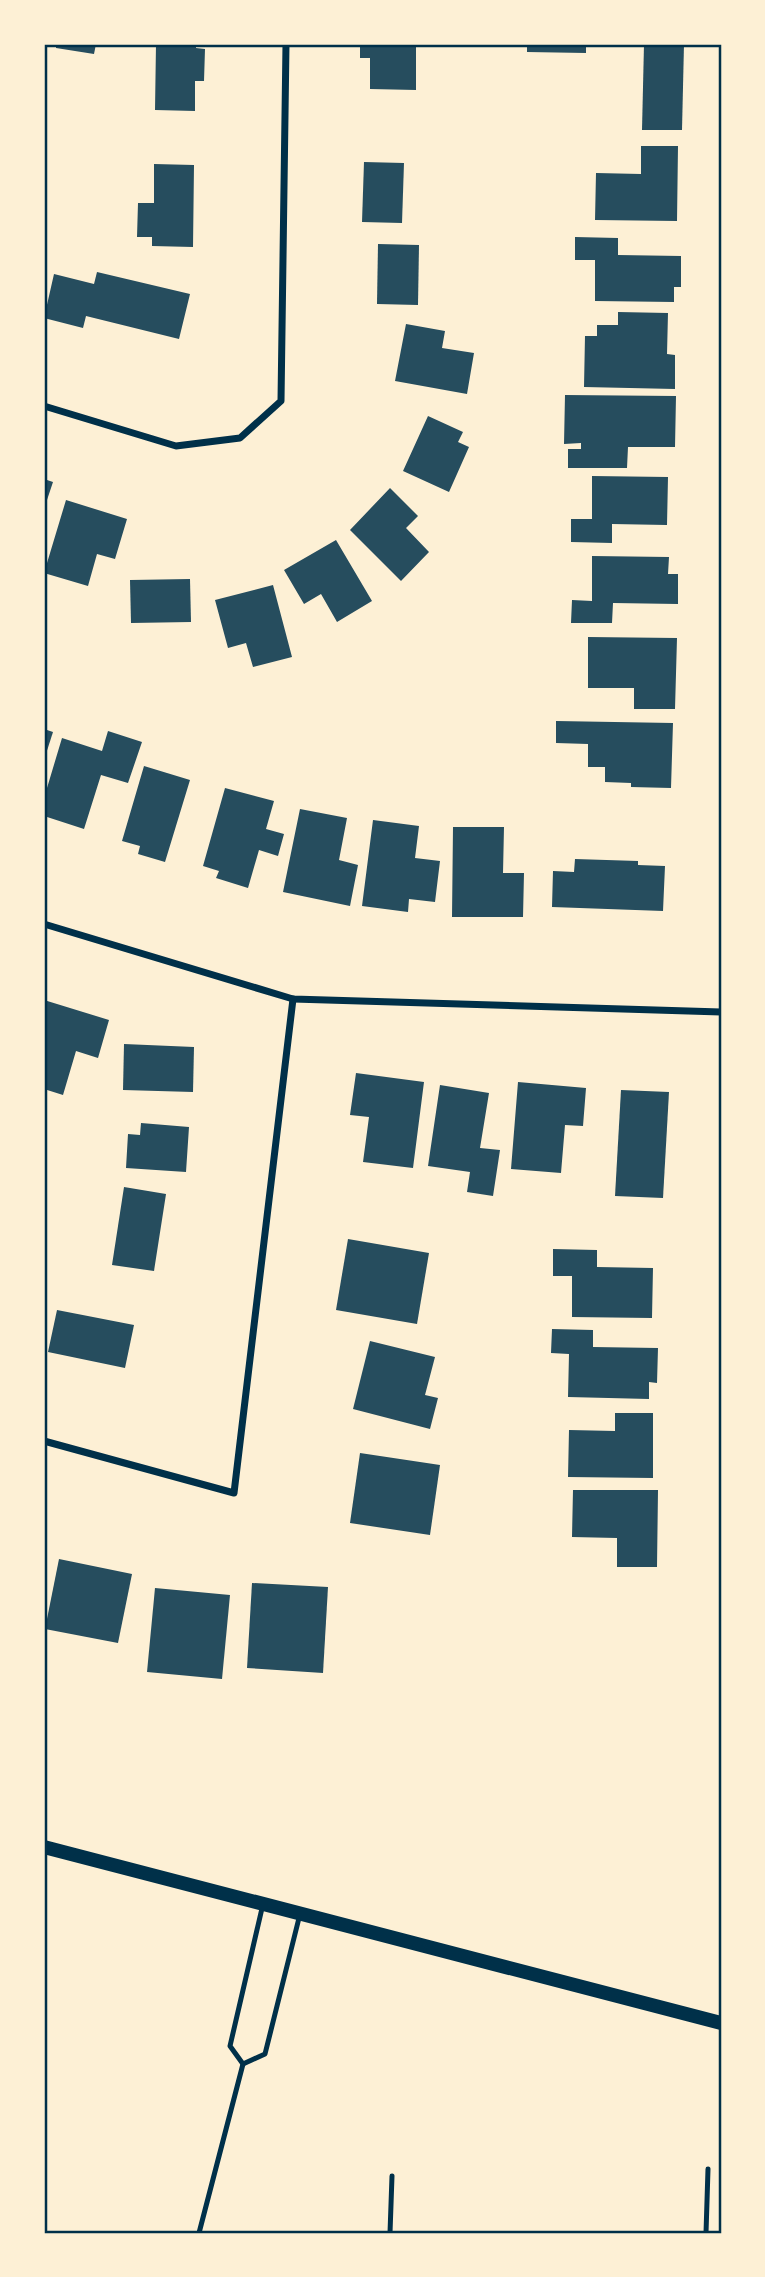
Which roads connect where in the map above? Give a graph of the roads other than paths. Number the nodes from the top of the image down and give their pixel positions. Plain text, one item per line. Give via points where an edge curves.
1 (286, 44) edge
2 (44, 406) edge
3 (44, 924) edge
4 (293, 999) junction
5 (721, 1012) edge
6 (44, 1441) edge
7 (44, 1847) edge
8 (264, 1904) junction
9 (300, 1914) junction
10 (721, 2023) edge
11 (243, 2064) junction
12 (708, 2169) dead end
13 (392, 2176) dead end
14 (199, 2232) edge
15 (208, 2233) edge
16 (390, 2233) edge
17 (706, 2233) edge

1 - 2 street via 281,401 240,438 176,446
3 - 4 street
4 - 5 street
4 - 6 street via 234,1493
7 - 8 main road
8 - 9 main road
8 - 11 lane via 230,2046
9 - 10 main road
9 - 11 lane via 265,2054
11 - 14 lane
12 - 17 lane
13 - 16 lane
14 - 15 lane

